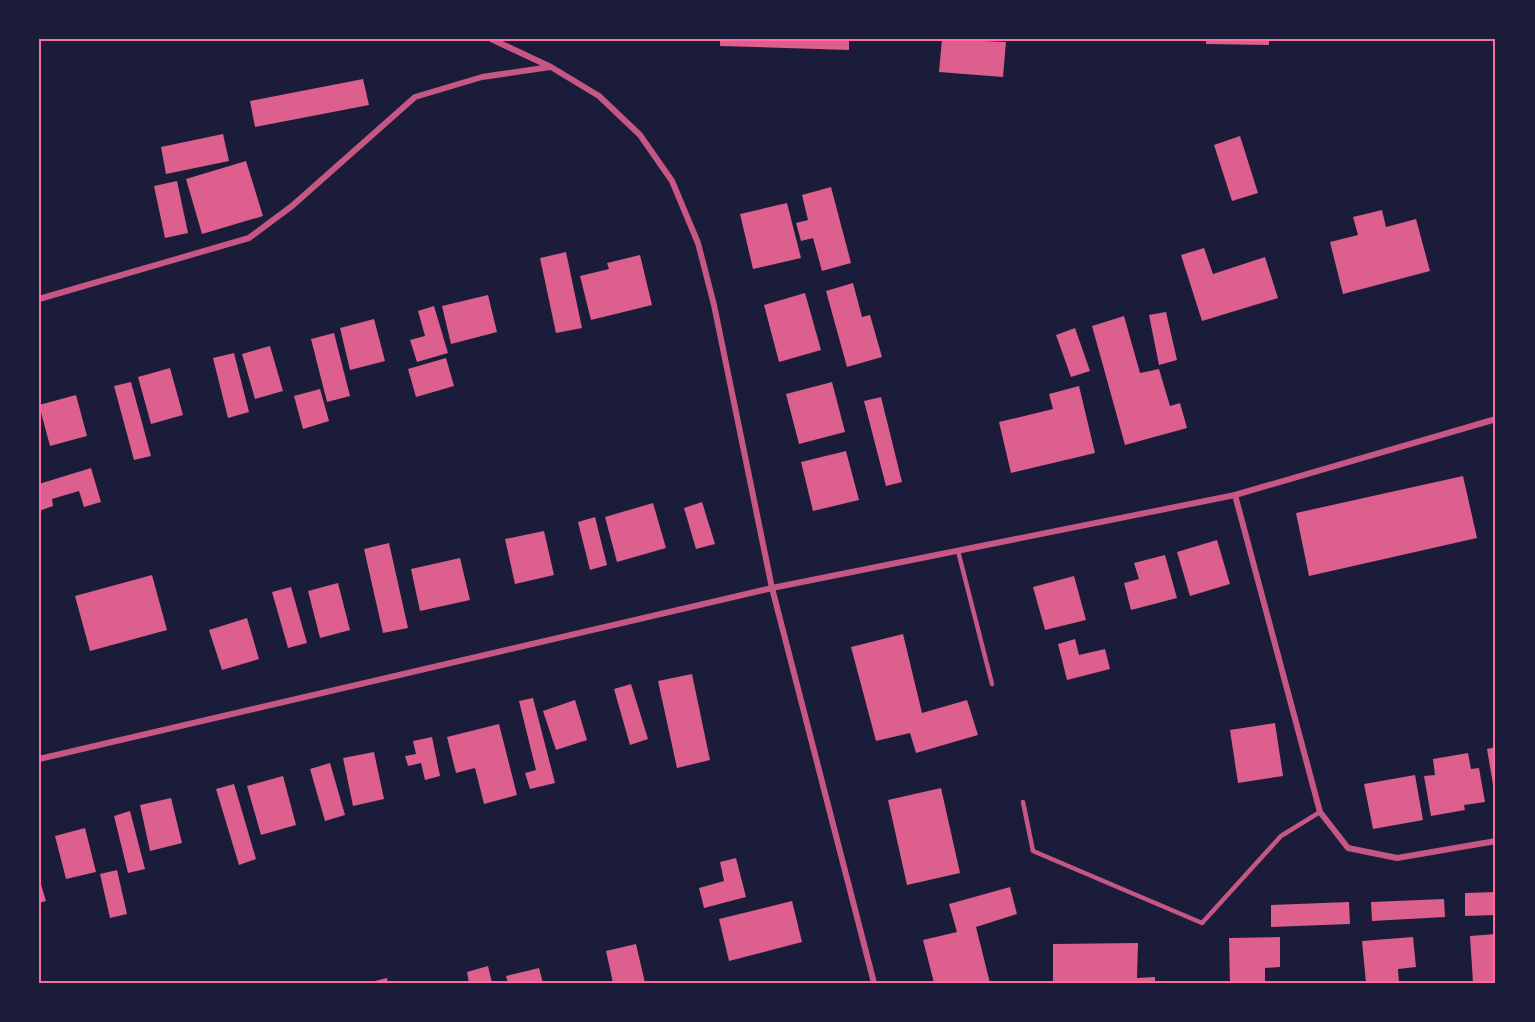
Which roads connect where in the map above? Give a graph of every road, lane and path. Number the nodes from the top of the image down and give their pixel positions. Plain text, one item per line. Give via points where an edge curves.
1 (491, 39) edge
2 (550, 67) junction
3 (39, 299) edge
4 (1496, 419) edge
5 (1235, 495) junction
6 (958, 551) junction
7 (772, 588) junction
8 (992, 684) dead end
9 (39, 759) edge
10 (1023, 802) dead end
11 (1320, 812) junction
12 (1496, 841) edge
13 (874, 983) edge

1 - 2 street
2 - 3 street via 482,77 416,97 292,206 249,238
2 - 7 street via 599,96 640,135 676,191 698,243 714,305
4 - 5 street
5 - 6 street
5 - 11 street
6 - 7 street
6 - 8 lane
7 - 9 street
7 - 13 street
10 - 11 lane via 1033,851 1202,923 1281,836
11 - 12 street via 1348,848 1397,858

